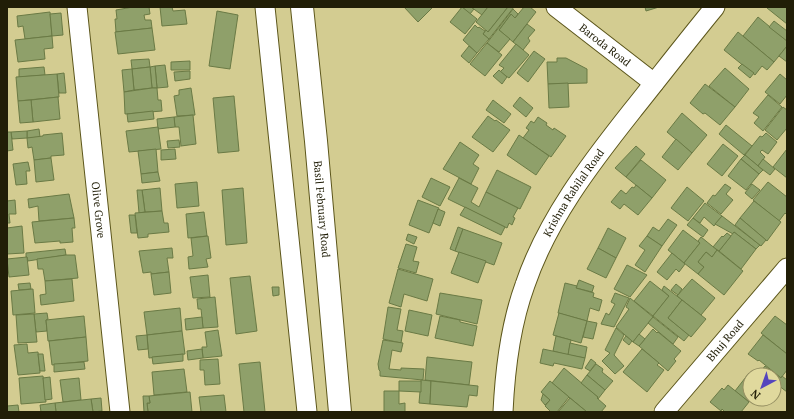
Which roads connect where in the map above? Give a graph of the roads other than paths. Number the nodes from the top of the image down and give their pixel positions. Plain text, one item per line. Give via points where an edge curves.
1 (77, 7) edge
2 (265, 7) edge
3 (302, 7) edge
4 (556, 7) edge
5 (715, 7) edge
6 (654, 83) junction
7 (787, 268) edge
8 (120, 412) edge
9 (307, 412) edge
10 (340, 412) edge
11 (503, 412) edge
12 (664, 412) edge

1 - 8 street, Olive Grove
2 - 9 street
3 - 10 street, Basil February Road
4 - 6 street, Baroda Road
5 - 6 street, Krishna Rabilal Road
6 - 11 street, Krishna Rabilal Road via 597,154 542,244 525,284 513,323 505,371
7 - 12 street, Bhuj Road

